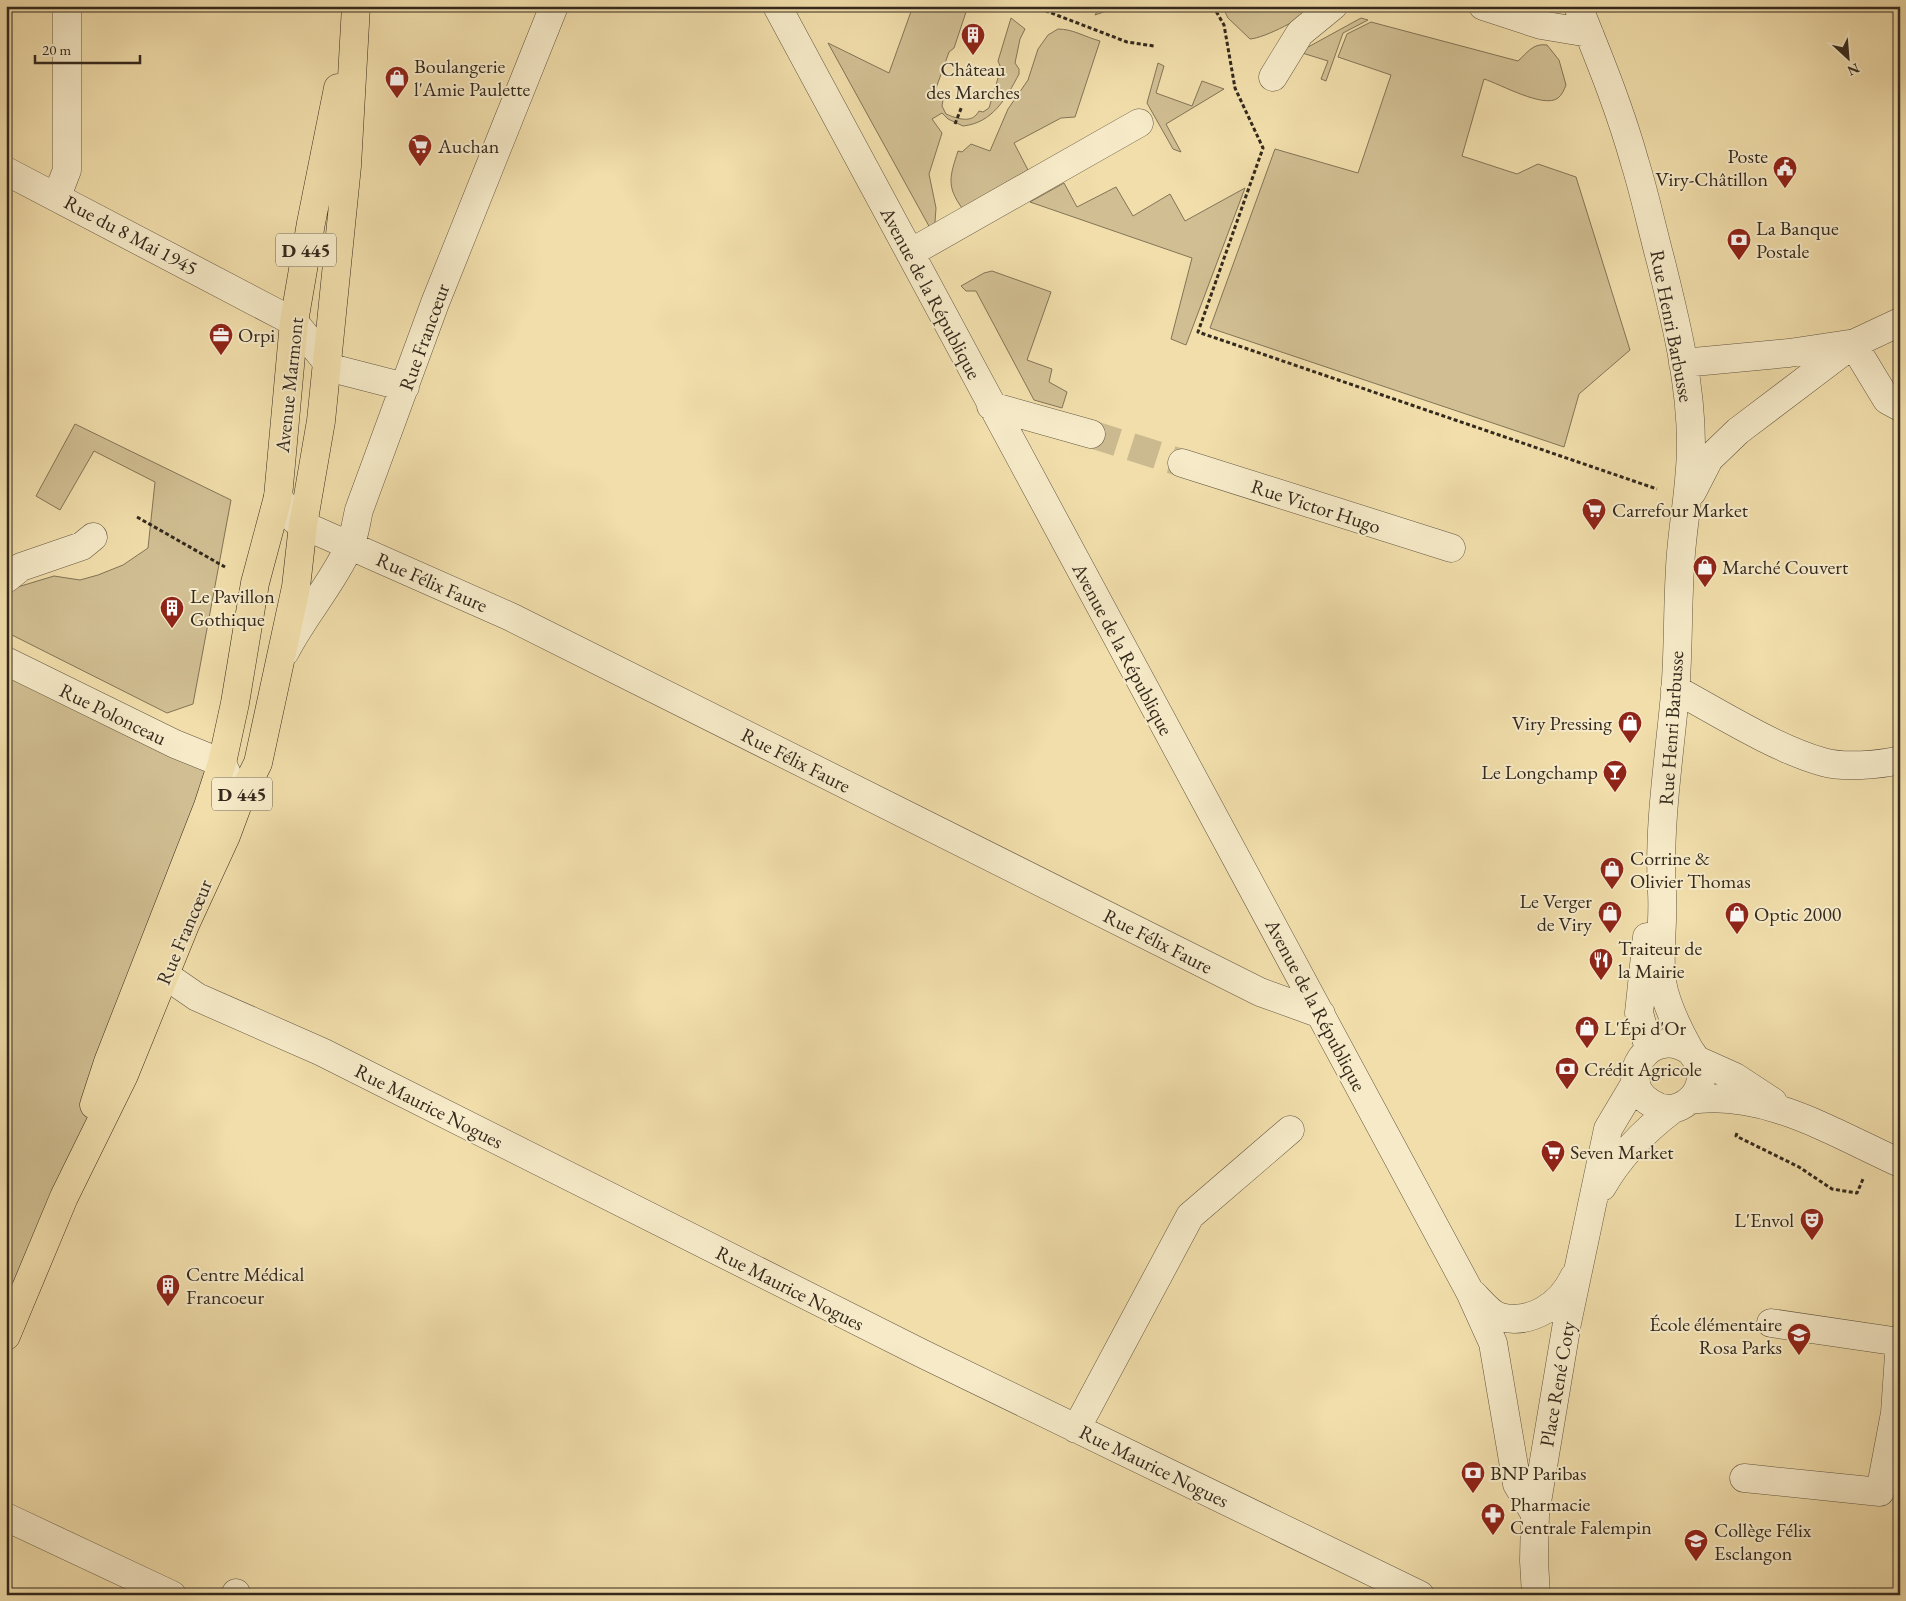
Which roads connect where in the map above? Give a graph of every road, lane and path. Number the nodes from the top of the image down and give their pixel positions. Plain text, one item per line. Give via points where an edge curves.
1 (68, 6) edge
2 (355, 6) edge
3 (554, 6) edge
4 (777, 6) edge
5 (1033, 6) edge
6 (1213, 6) edge
7 (1333, 6) edge
8 (1483, 6) edge
9 (1578, 6) edge
10 (1589, 33) junction
11 (1154, 46) dead end
12 (1273, 77) dead end
13 (962, 106) dead end
14 (955, 124) dead end
15 (1139, 124) dead end
16 (6, 170) edge
17 (57, 196) junction
18 (910, 253) junction
19 (294, 322) junction
20 (1900, 322) edge
21 (1853, 344) junction
22 (327, 362) junction
23 (1683, 363) junction
24 (405, 388) junction
25 (992, 406) junction
26 (1900, 407) edge
27 (1091, 434) tunnel mouth
28 (1182, 463) tunnel mouth
29 (278, 497) junction
30 (1688, 500) junction
31 (137, 517) dead end
32 (303, 526) junction
33 (93, 537) dead end
34 (350, 545) junction
35 (1451, 548) dead end
36 (6, 579) edge
37 (255, 583) junction
38 (281, 660) junction
39 (6, 661) edge
40 (1675, 689) junction
41 (1900, 760) edge
42 (222, 763) junction
43 (239, 801) junction
44 (1660, 866) junction
45 (165, 975) junction
46 (1321, 1014) junction
47 (1649, 1049) junction
48 (1694, 1056) junction
49 (1636, 1082) junction
50 (1749, 1102) junction
51 (1681, 1104) junction
52 (1787, 1112) junction
53 (1290, 1130) dead end
54 (1900, 1163) edge
55 (1870, 1182) dead end
56 (64, 1197) junction
57 (1593, 1201) junction
58 (1580, 1262) junction
59 (1470, 1292) junction
60 (1771, 1323) dead end
61 (6, 1336) edge
62 (1900, 1341) edge
63 (1076, 1429) junction
64 (1744, 1478) dead end
65 (1536, 1514) junction
66 (6, 1517) edge
67 (172, 1595) edge
68 (1420, 1595) edge
69 (1536, 1595) edge

1 - 17 street, Rue du 8 Mai 1945 via 67,170
2 - 19 main road, Avenue Marmont / D 445 via 310,223
2 - 22 main road, Avenue Marmont / D 445 via 347,166
3 - 24 street, Rue Francœur via 435,303
4 - 18 street, Avenue de la République
5 - 11 path via 1127,42
6 - 30 path via 1224,25 1235,88 1263,148 1198,332
7 - 12 street via 1300,33
8 - 10 street via 1541,25
9 - 10 street, Rue Henri Barbusse
10 - 23 street, Rue Henri Barbusse via 1636,164
13 - 14 path
15 - 18 street
16 - 17 street
17 - 19 street, Rue du 8 Mai 1945
18 - 25 street, Avenue de la République
19 - 22 street
19 - 29 main road, Avenue Marmont / D 445
20 - 21 street
21 - 23 street via 1789,354
21 - 26 street via 1887,400
21 - 30 street via 1738,431 1709,459
22 - 24 street via 336,369
22 - 32 main road, Rue Francœur / D 445
23 - 30 street, Rue Henri Barbusse via 1691,444
24 - 34 street, Rue Francœur via 359,510
25 - 27 street
25 - 46 street, Avenue de la République
28 - 35 street, Rue Victor Hugo
29 - 32 street, Rue Félix Faure
29 - 37 main road, Avenue Marmont / D 445
30 - 40 street, Rue Henri Barbusse via 1681,552
31 - 37 path
32 - 34 street, Rue Félix Faure
32 - 38 main road, Rue Francœur / D 445 via 296,587
33 - 36 street via 82,546 21,567
34 - 38 street, Rue Francœur
34 - 46 street, Rue Félix Faure via 511,617 1260,992
37 - 42 main road, Avenue Marmont / D 445
38 - 43 main road, Rue Francœur / D 445 via 258,763
39 - 42 street, Rue Polonceau via 175,744
40 - 41 street via 1788,749 1825,763 1868,765
40 - 44 street, Rue Henri Barbusse
42 - 43 street
42 - 56 main road, Rue Francœur / D 445 via 108,1062
43 - 45 main road, Rue Francœur / D 445
44 - 47 street, Rue Henri Barbusse via 1650,911 1640,989 1639,1013
44 - 48 street, Rue Henri Barbusse via 1662,981 1668,1004
45 - 56 main road, Rue Francœur / D 445 via 124,1075
45 - 63 street, Rue Maurice Nogues via 197,997 322,1052
46 - 59 street, Avenue de la République
47 - 48 street via 1676,1044
47 - 49 street via 1638,1064
48 - 51 street via 1701,1077 1696,1094
48 - 52 street via 1756,1089
49 - 51 street via 1642,1096 1653,1105
49 - 57 street via 1608,1130
50 - 51 street via 1711,1097
50 - 52 street
50 - 55 path via 1736,1136 1799,1167 1832,1190 1857,1193 1863,1179
51 - 57 street via 1648,1128 1621,1157
52 - 54 street
53 - 63 street via 1190,1216
56 - 61 main road, Rue Francœur / D 445
57 - 58 street, Place René Coty
58 - 59 street via 1569,1289 1556,1303 1537,1314 1519,1318 1498,1317
58 - 65 street, Place René Coty
59 - 65 street, Place René Coty via 1492,1344 1517,1484
60 - 62 street
62 - 64 street via 1895,1413 1880,1492
63 - 68 street, Rue Maurice Nogues
65 - 69 street
66 - 67 street

